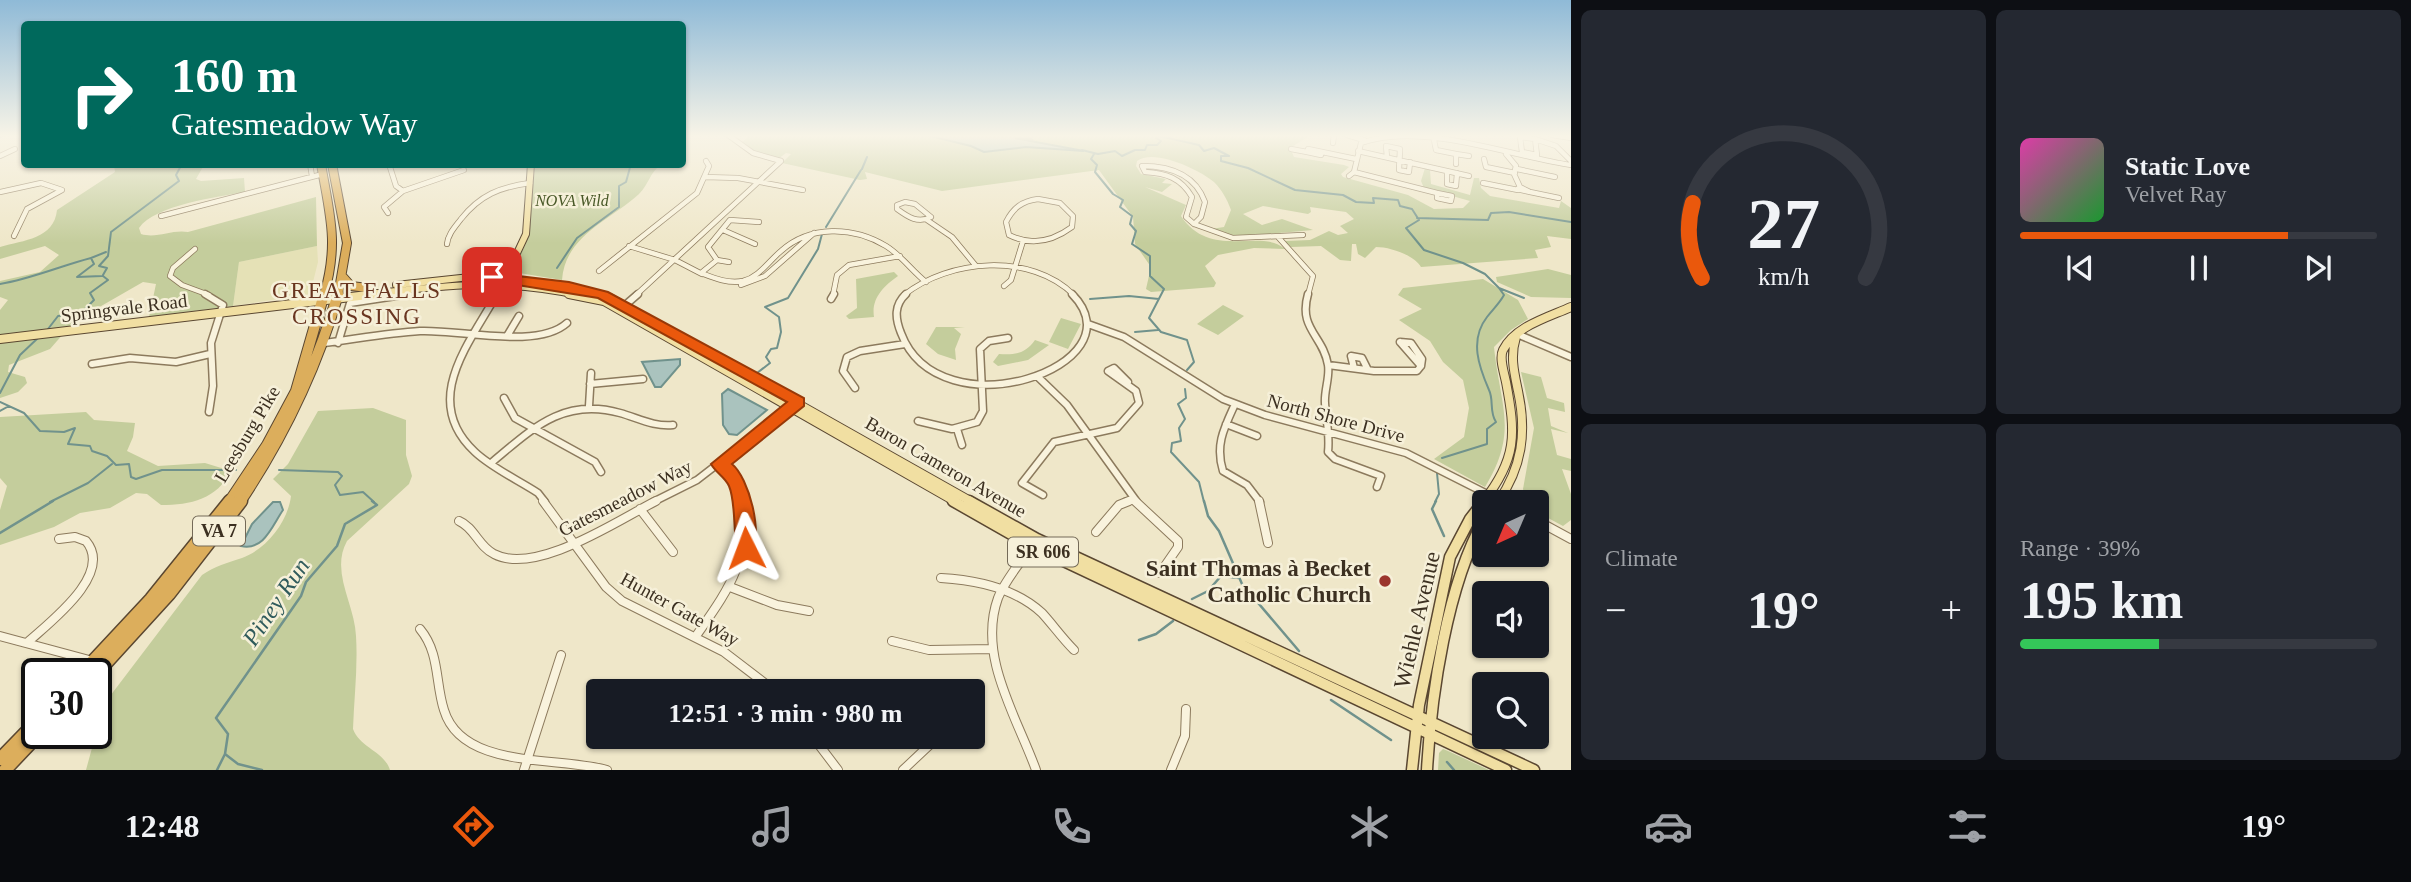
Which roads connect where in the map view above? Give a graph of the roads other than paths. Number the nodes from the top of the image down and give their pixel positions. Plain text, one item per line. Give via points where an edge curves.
1 (311, 171) edge
2 (322, 171) edge
3 (333, 171) edge
4 (391, 171) edge
5 (461, 171) edge
6 (531, 171) edge
7 (707, 171) edge
8 (770, 171) edge
9 (1144, 171) edge
10 (1172, 171) edge
11 (1353, 171) edge
12 (1447, 171) joint
13 (1516, 171) joint
14 (1457, 173) junction
15 (323, 174) junction
16 (312, 176) junction
17 (1468, 176) dead end
18 (705, 177) junction
19 (1555, 177) dead end
20 (530, 183) junction
21 (757, 183) junction
22 (1483, 183) dead end
23 (1519, 189) junction
24 (803, 190) dead end
25 (403, 191) junction
26 (0, 192) edge
27 (1437, 193) dead end
28 (1559, 198) dead end
29 (388, 213) dead end
30 (161, 216) dead end
31 (927, 220) junction
32 (759, 222) dead end
33 (1194, 224) junction
34 (723, 230) junction
35 (820, 231) junction
36 (14, 236) dead end
37 (1303, 236) dead end
38 (1278, 237) junction
39 (1023, 241) junction
40 (447, 244) dead end
41 (755, 244) dead end
42 (629, 246) junction
43 (195, 249) dead end
44 (900, 256) junction
45 (675, 260) junction
46 (717, 260) junction
47 (729, 262) dead end
48 (976, 266) junction
49 (1015, 267) junction
50 (762, 269) junction
51 (600, 271) dead end
52 (770, 272) junction
53 (701, 273) junction
54 (343, 277) junction
55 (504, 281) junction
56 (926, 282) junction
57 (1004, 286) dead end
58 (368, 288) junction
59 (409, 294) dead end
60 (338, 295) junction
61 (324, 296) junction
62 (831, 299) dead end
63 (623, 307) junction
64 (1571, 307) edge
65 (221, 311) junction
66 (519, 316) dead end
67 (567, 323) dead end
68 (1088, 324) junction
69 (474, 333) junction
70 (1517, 334) junction
71 (507, 336) junction
72 (1008, 338) dead end
73 (0, 339) edge
74 (324, 343) junction
75 (338, 343) junction
76 (905, 344) junction
77 (210, 354) junction
78 (1571, 357) edge
79 (92, 364) dead end
80 (1328, 365) junction
81 (1421, 366) dead end
82 (1354, 368) junction
83 (1368, 370) junction
84 (591, 373) dead end
85 (1039, 378) junction
86 (643, 379) dead end
87 (1128, 382) dead end
88 (982, 383) junction
89 (590, 384) junction
90 (855, 388) dead end
91 (504, 398) dead end
92 (795, 404) junction
93 (1236, 404) junction
94 (589, 406) junction
95 (209, 412) dead end
96 (918, 421) dead end
97 (1226, 424) junction
98 (673, 425) dead end
99 (534, 429) junction
100 (957, 429) junction
101 (1330, 434) junction
102 (1089, 435) junction
103 (1258, 436) dead end
104 (962, 445) dead end
105 (491, 463) junction
106 (720, 464) junction
107 (601, 472) dead end
108 (1377, 487) dead end
109 (1478, 490) edge
110 (1506, 490) edge
111 (1043, 495) dead end
112 (1133, 499) junction
113 (640, 509) junction
114 (1472, 520) edge
115 (459, 521) dead end
116 (1549, 527) edge
117 (1097, 533) dead end
118 (1571, 538) edge
119 (59, 539) dead end
120 (575, 542) junction
121 (1472, 542) edge
122 (1034, 543) junction
123 (1268, 543) dead end
124 (673, 552) dead end
125 (1160, 573) dead end
126 (941, 578) dead end
127 (730, 587) junction
128 (1002, 591) junction
129 (809, 611) dead end
130 (420, 629) dead end
131 (0, 636) edge
132 (696, 636) junction
133 (892, 641) dead end
134 (28, 642) junction
135 (993, 649) junction
136 (1074, 650) dead end
137 (561, 655) dead end
138 (71, 658) edge
139 (102, 658) edge
140 (104, 658) edge
141 (760, 679) edge
142 (1186, 709) dead end
143 (1416, 722) junction
144 (1430, 729) junction
145 (21, 738) edge
146 (25, 749) edge
147 (822, 749) edge
148 (925, 749) edge
149 (529, 757) junction
150 (0, 760) edge
151 (5, 770) edge
152 (524, 770) edge
153 (607, 770) edge
154 (838, 770) edge
155 (903, 770) edge
156 (1037, 770) edge
157 (1171, 770) edge
158 (1412, 770) edge
159 (1426, 770) edge
160 (1506, 770) edge
161 (1534, 770) edge

1 - 16 street
2 - 15 highway, Leesburg Pike / VA 7
3 - 54 highway, Leesburg Pike / VA 7 via 346,234
4 - 25 street via 396,186
5 - 25 street
6 - 20 main road
7 - 18 street
8 - 21 street
9 - 33 street via 1173,177 1188,190 1193,200 1186,217
10 - 33 street via 1199,189 1206,205
11 - 27 street
12 - 14 street
12 - 14 street via 1447,184 1456,186
13 - 19 street
13 - 23 street
14 - 17 street
15 - 16 street
15 - 61 highway, Leesburg Pike / VA 7 via 333,240 333,263
16 - 30 street
18 - 21 street
18 - 42 street via 693,197
20 - 40 street via 501,187 478,197
20 - 55 main road via 526,234
21 - 24 street
21 - 45 street
22 - 23 street
23 - 28 street
25 - 29 street via 385,206
26 - 36 street via 43,184 62,190 27,209
31 - 31 street via 930,214 915,204 896,206 911,219
31 - 48 street via 948,234
32 - 34 street via 735,218
33 - 38 street via 1230,239
34 - 41 street
34 - 46 street via 708,247
35 - 44 street via 861,235
35 - 50 street via 794,239
35 - 52 street
37 - 38 street
38 - 80 street via 1313,276 1305,314
39 - 39 street via 1037,242 1066,232 1073,224 1072,213 1048,200 1020,204 1005,228
39 - 49 street
42 - 45 street
42 - 51 street
43 - 65 street via 174,266 170,276 219,299
44 - 56 street
44 - 62 street via 845,267 837,275
45 - 53 street
45 - 63 street
46 - 47 street
46 - 53 street
48 - 49 street
48 - 56 street
49 - 57 street
49 - 68 street via 1070,292 1085,308
50 - 52 street
50 - 53 street via 737,282
52 - 53 street via 755,282 735,285 718,283
54 - 58 highway via 351,286
54 - 60 highway, Leesburg Pike / VA 7
55 - 58 main road, Baron Cameron Avenue / SR 606 via 444,278
55 - 60 main road, Baron Cameron Avenue / SR 606
55 - 63 main road, Baron Cameron Avenue / SR 606 via 583,289
55 - 69 street, Hunter Gate Way
56 - 76 street via 903,294 895,306
58 - 60 main road, Baron Cameron Avenue / SR 606
59 - 75 street via 351,303
60 - 61 main road, Baron Cameron Avenue / SR 606
60 - 74 highway, Leesburg Pike / VA 7
61 - 65 main road, Springvale Road
61 - 139 highway, Leesburg Pike / VA 7 via 300,381 255,465
63 - 92 main road, Baron Cameron Avenue / SR 606
64 - 70 main road
65 - 73 main road, Springvale Road
65 - 77 street
66 - 71 street
67 - 71 street via 561,330 543,335
68 - 85 street via 1067,362
68 - 93 street, North Shore Drive via 1129,338 1183,378
69 - 71 street
69 - 75 street via 421,331
69 - 105 street, Hunter Gate Way via 451,377 449,408 463,440
70 - 78 street
70 - 110 main road, Wiehle Avenue via 1511,361 1524,416 1524,449 1515,478
72 - 88 street via 989,341 980,349
74 - 75 street
74 - 140 highway, Leesburg Pike / VA 7 via 294,415 247,493 176,585
76 - 88 street via 937,372
76 - 90 street via 847,357 842,371
77 - 79 street via 176,362 130,358
77 - 95 street via 214,386
80 - 82 street
80 - 101 street via 1325,403
81 - 83 street via 1409,372
82 - 83 street
82 - 83 street via 1351,356 1362,358
84 - 89 street
85 - 88 street
85 - 102 street
86 - 89 street
87 - 102 street via 1138,395 1135,411 1117,428
88 - 100 street via 980,419
89 - 94 street
91 - 99 street via 510,414
92 - 106 street, Gatesmeadow Way
92 - 122 main road, Baron Cameron Avenue / SR 606
93 - 97 street
93 - 101 street, North Shore Drive
94 - 98 street via 660,426
94 - 99 street via 559,413
96 - 100 street
97 - 103 street
97 - 123 street via 1217,443 1218,457 1223,471 1252,485
99 - 105 street
99 - 107 street via 595,462
100 - 104 street
101 - 108 street via 1328,452 1381,476
101 - 109 street, North Shore Drive via 1400,451
102 - 111 street via 1054,442 1038,460 1022,483
102 - 112 street
105 - 120 street, Hunter Gate Way via 538,493
106 - 113 street, Gatesmeadow Way
106 - 127 street via 737,484 746,526 743,557
112 - 117 street via 1119,505
112 - 125 street via 1178,541
113 - 120 street, Gatesmeadow Way
113 - 124 street
114 - 143 main road, Wiehle Avenue via 1450,557
115 - 120 street, Gatesmeadow Way via 487,550 506,559 539,558
116 - 118 street
119 - 134 street via 85,540 93,552 93,568 79,592
120 - 132 street, Hunter Gate Way via 606,587 622,601
121 - 144 main road, Wiehle Avenue via 1457,580
122 - 128 street
122 - 143 main road, Baron Cameron Avenue / SR 606
126 - 128 street via 978,582
127 - 129 street via 777,605
127 - 132 street
128 - 135 street
128 - 136 street via 1036,608
130 - 149 street via 431,642 444,714 453,730 480,749
131 - 134 street
132 - 141 street, Hunter Gate Way
133 - 135 street via 929,650
134 - 138 street
135 - 156 street
137 - 149 street
142 - 157 street via 1185,736
143 - 144 main road, Baron Cameron Avenue / SR 606
143 - 158 main road, Wiehle Avenue
144 - 159 main road, Wiehle Avenue
144 - 160 main road, Baron Cameron Avenue / SR 606
144 - 161 main road, Baron Cameron Avenue / SR 606
145 - 150 highway
146 - 151 highway
147 - 154 street
148 - 155 street
149 - 152 street
149 - 153 street

